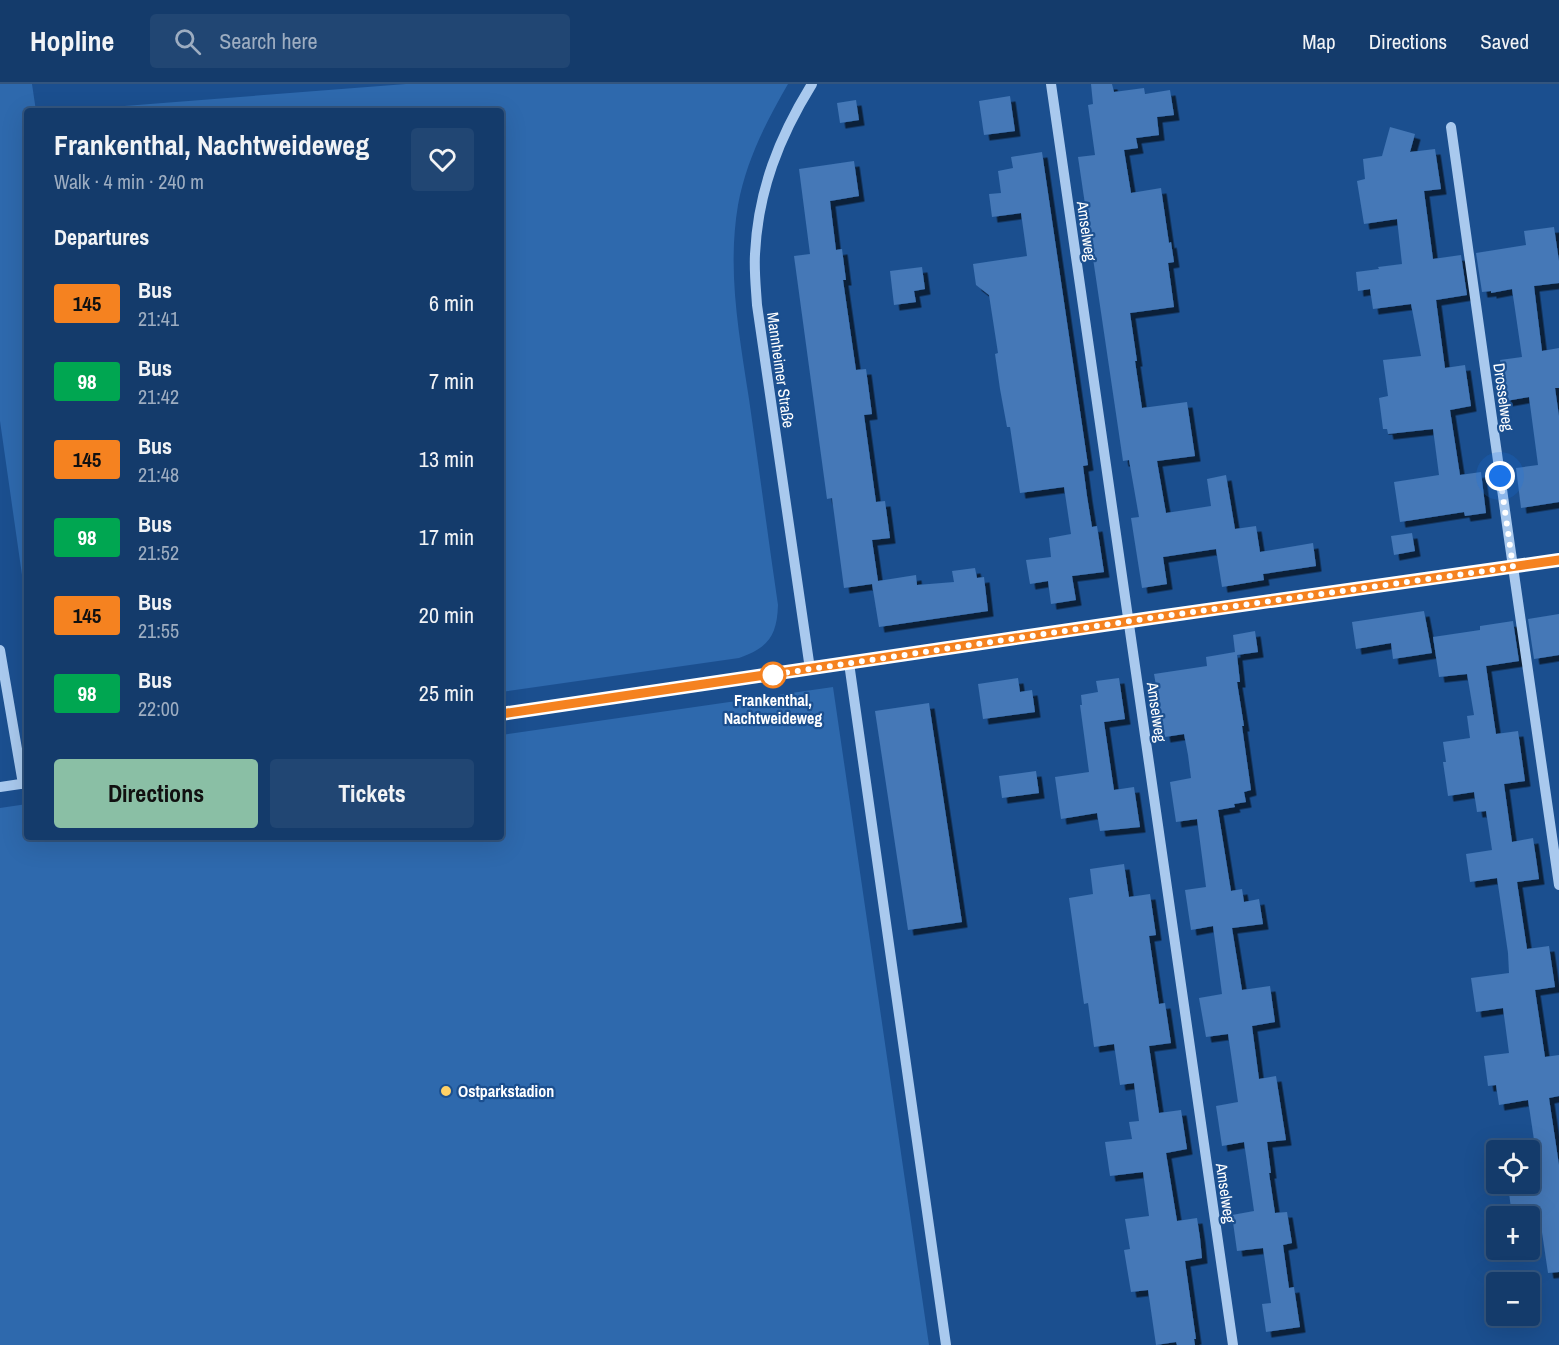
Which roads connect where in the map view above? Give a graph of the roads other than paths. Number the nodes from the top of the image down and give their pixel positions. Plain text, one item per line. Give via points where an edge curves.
1 (812, 84) edge
2 (1051, 84) edge
3 (1451, 127) dead end
4 (1559, 560) edge
5 (1513, 567) junction
6 (1129, 622) junction
7 (0, 651) edge
8 (849, 663) junction
9 (810, 669) junction
10 (504, 714) edge
11 (24, 778) edge
12 (24, 783) edge
13 (0, 787) edge
14 (1559, 885) edge
15 (946, 1345) edge
16 (1233, 1345) edge

1 - 9 street, Mannheimer Straße via 774,159 760,206 755,255 757,305
2 - 6 street, Amselweg
3 - 5 street, Drosselweg
4 - 5 street
5 - 6 street
5 - 14 street, Drosselweg
6 - 8 street
6 - 16 street, Amselweg
7 - 11 street
8 - 9 street
8 - 15 street
9 - 10 street
12 - 13 street

